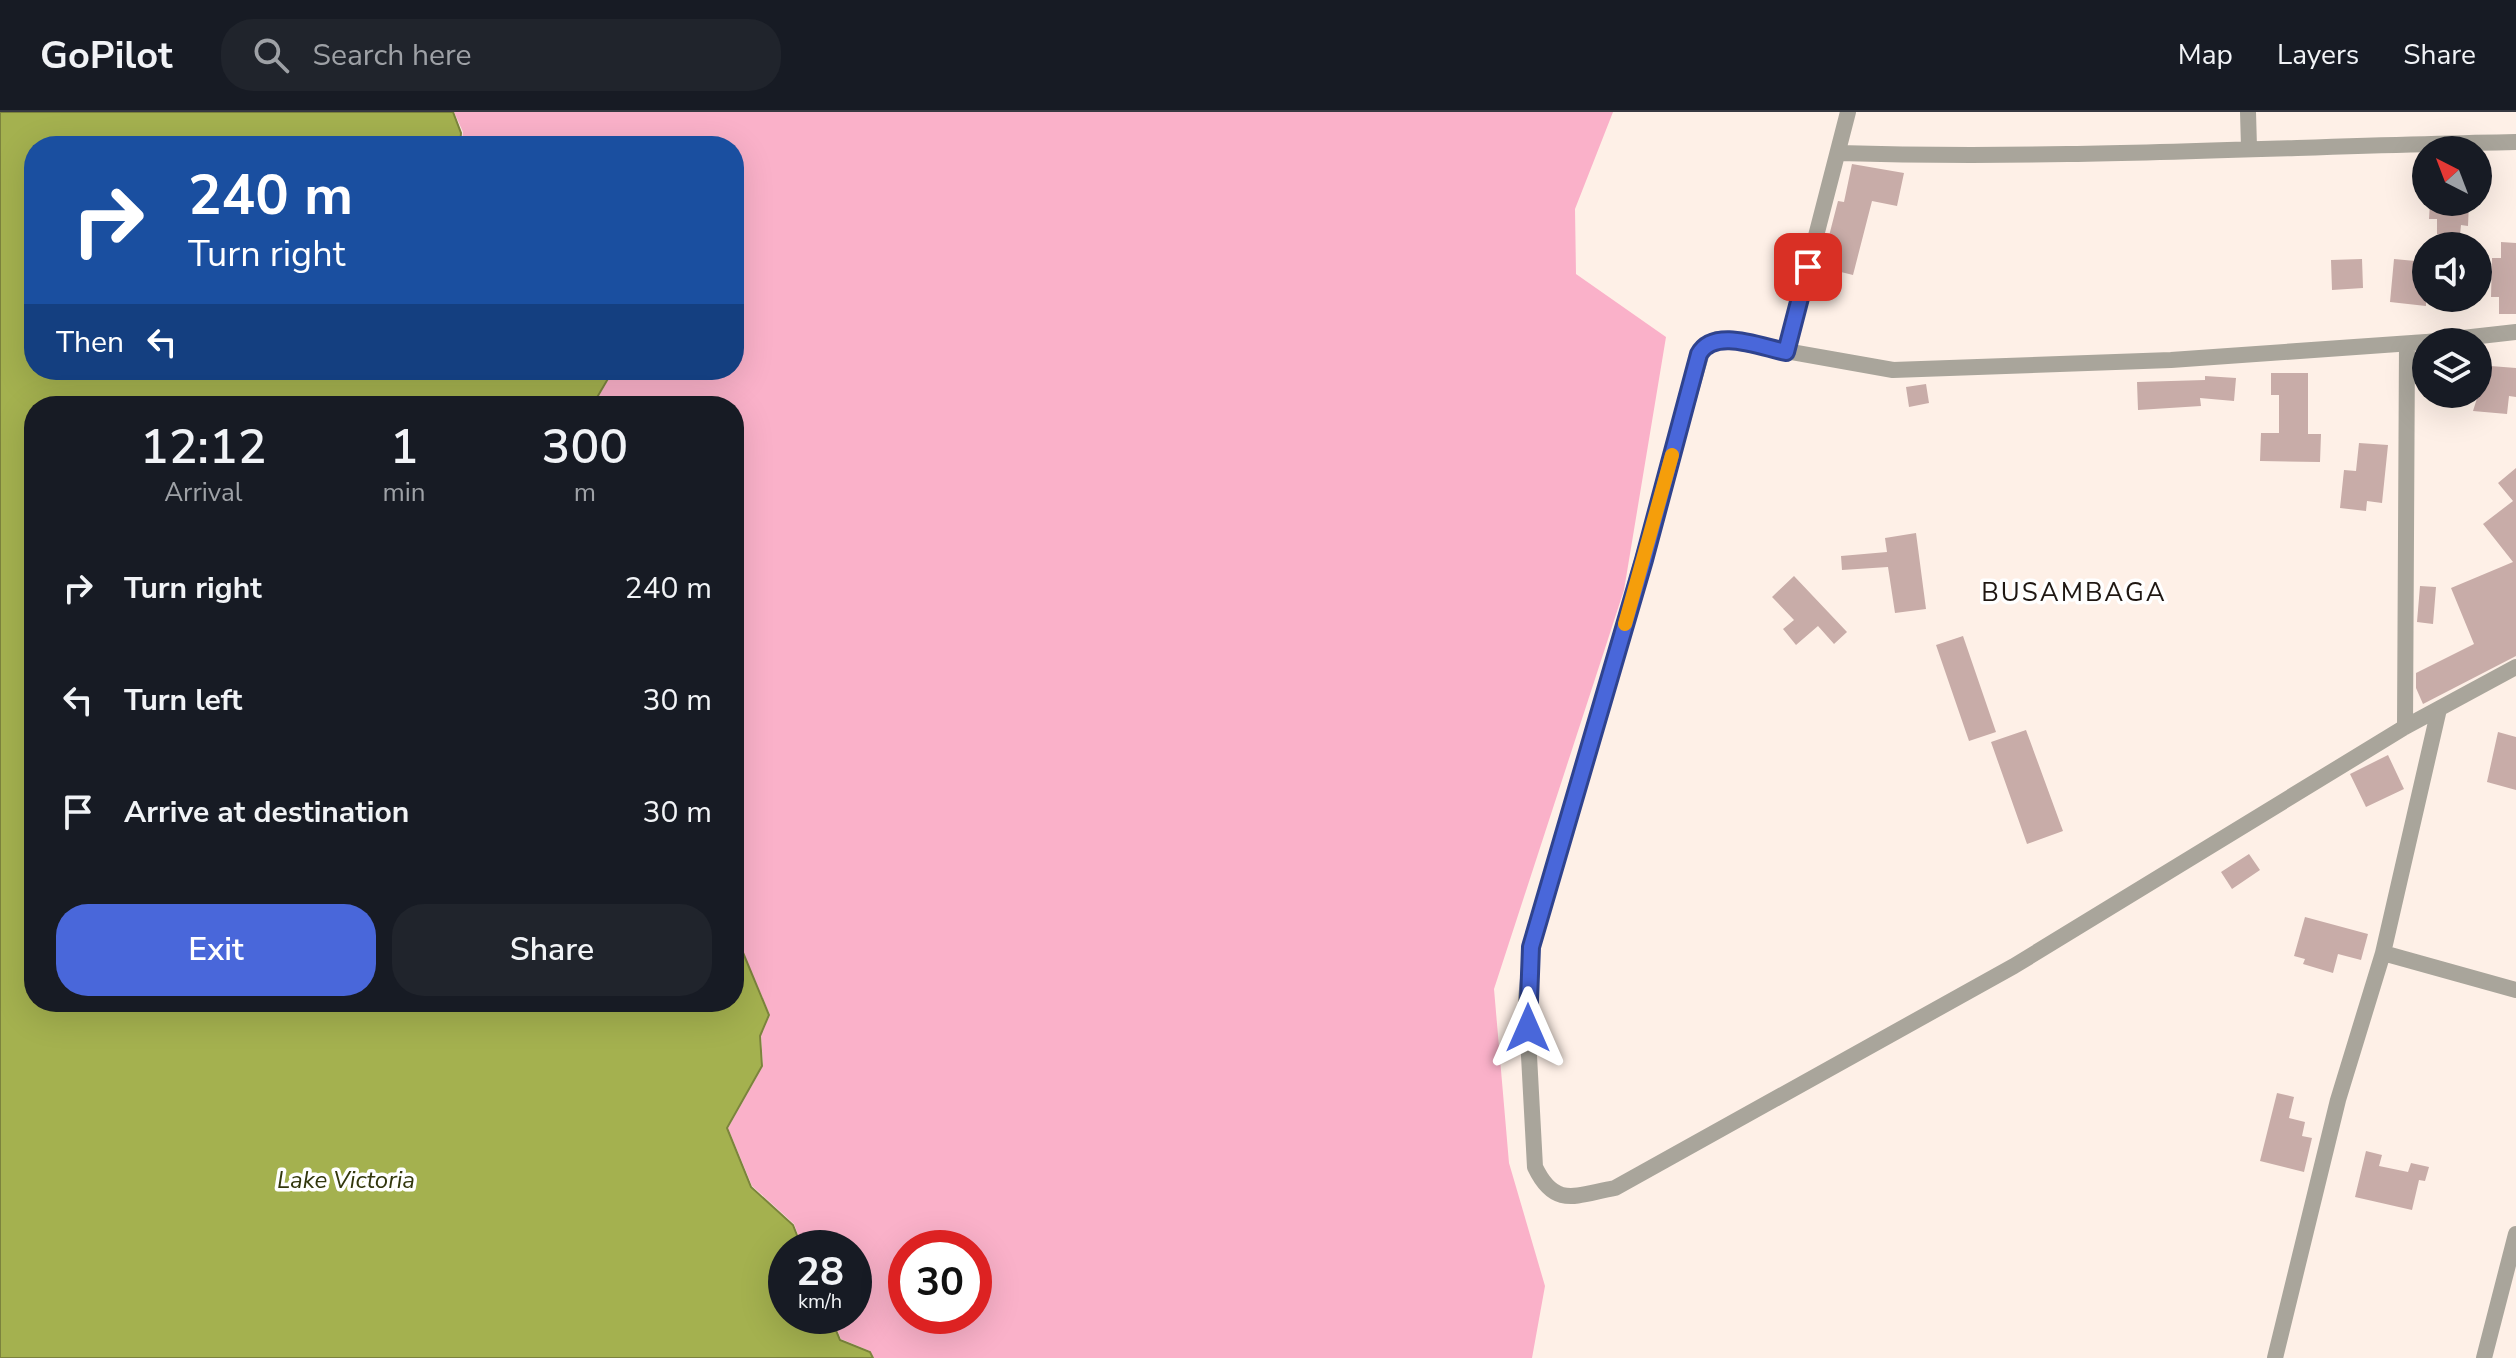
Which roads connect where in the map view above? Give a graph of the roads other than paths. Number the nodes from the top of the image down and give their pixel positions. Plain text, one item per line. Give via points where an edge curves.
1 (1848, 112) edge
2 (2248, 112) edge
3 (2516, 142) edge
4 (2249, 147) junction
5 (1839, 153) junction
6 (2516, 332) edge
7 (2492, 335) edge
8 (2412, 343) edge
9 (2407, 344) junction
10 (1786, 352) junction
11 (2516, 667) edge
12 (2439, 709) junction
13 (2405, 727) junction
14 (2383, 953) junction
15 (2516, 990) edge
16 (2516, 1234) edge
17 (2275, 1358) edge
18 (2484, 1358) edge

1 - 5 street
2 - 4 street
3 - 4 street
4 - 5 street via 1983,158
5 - 10 street
6 - 7 street
8 - 9 street
9 - 10 street via 2171,360 1893,370
9 - 13 street
10 - 13 street via 1717,339 1699,354 1531,947 1526,1000 1535,1167 1545,1188 1561,1197 1615,1188 2014,966
11 - 12 street
12 - 13 street
12 - 14 street
14 - 15 street
14 - 17 street via 2338,1100
16 - 18 street

